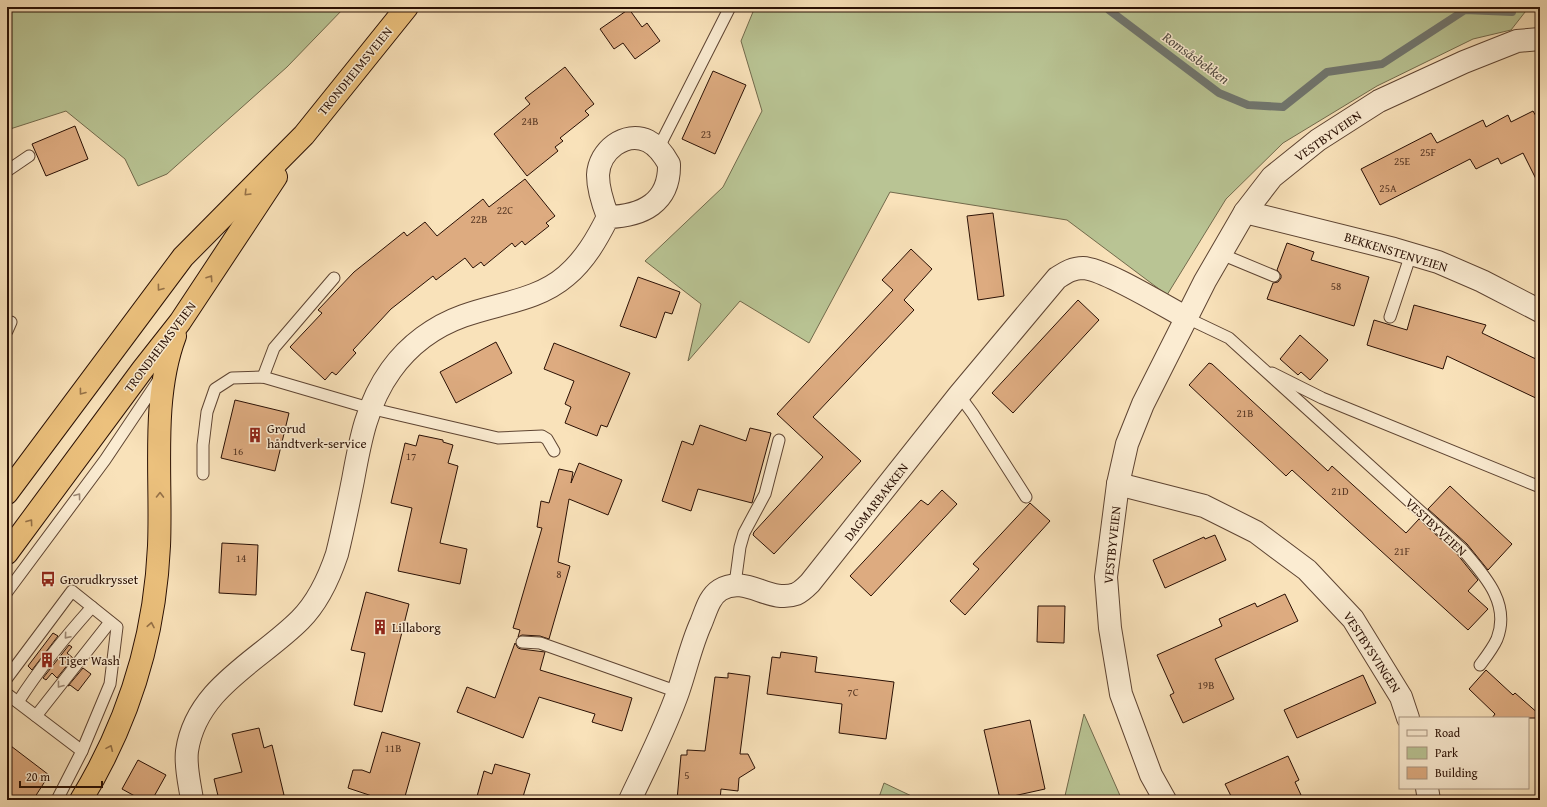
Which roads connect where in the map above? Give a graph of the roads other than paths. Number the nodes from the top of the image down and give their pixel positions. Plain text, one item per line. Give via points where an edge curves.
1 (407, 7) edge
2 (730, 7) edge
3 (1540, 39) edge
4 (304, 135) junction
5 (658, 149) junction
6 (29, 156) dead end
7 (7, 171) edge
8 (1245, 212) junction
9 (608, 217) junction
10 (1221, 254) junction
11 (1411, 254) junction
12 (1274, 276) dead end
13 (334, 278) dead end
14 (1540, 311) edge
15 (1390, 317) dead end
16 (1187, 318) junction
17 (180, 322) junction
18 (1259, 366) junction
19 (164, 372) junction
20 (263, 377) junction
21 (959, 395) junction
22 (369, 408) junction
23 (780, 440) dead end
24 (554, 451) dead end
25 (203, 474) dead end
26 (1118, 484) junction
27 (1540, 487) edge
28 (7, 493) edge
29 (1026, 497) dead end
30 (7, 553) edge
31 (735, 584) junction
32 (7, 592) edge
33 (92, 607) junction
34 (110, 622) junction
35 (522, 642) dead end
36 (1480, 665) dead end
37 (7, 678) edge
38 (678, 692) junction
39 (7, 694) edge
40 (18, 702) junction
41 (36, 716) junction
42 (1408, 717) edge
43 (82, 751) junction
44 (1427, 789) edge
45 (57, 800) edge
46 (81, 800) edge
47 (192, 800) edge
48 (630, 800) edge
49 (1165, 800) edge
50 (1429, 800) edge

1 - 4 highway, TRONDHEIMSVEIEN
2 - 5 lane
3 - 8 street, VESTBYVEIEN via 1517,41 1490,51 1380,101 1318,140 1272,177
17 -> 4 highway, TRONDHEIMSVEIEN
4 -> 28 highway, TRONDHEIMSVEIEN via 183,257
5 - 9 street via 669,164 667,183 661,194 639,213
5 - 9 street via 640,138 620,141 608,151 601,162 598,174
6 - 7 lane
8 - 10 street, VESTBYVEIEN
8 - 11 street, BEKKENSTENVEIEN
9 - 22 street via 581,262 550,287 528,298 464,316 423,337 391,369
10 - 12 lane
10 - 16 street, VESTBYVEIEN
11 - 14 street, BEKKENSTENVEIEN via 1438,262 1482,281
11 - 15 lane
13 - 20 lane via 274,348
16 - 18 lane, VESTBYVEIEN via 1229,338
16 - 21 street, DAGMARBAKKEN via 1115,280 1084,268 1071,270 1057,278 1041,295
16 - 26 street, VESTBYVEIEN via 1143,404 1127,444
17 - 19 highway
30 -> 17 highway, TRONDHEIMSVEIEN
18 - 27 lane, VESTBYVEIEN via 1322,398
18 - 36 lane, VESTBYVEIEN via 1462,550 1481,572 1498,599 1501,622 1497,640
32 -> 19 lane via 114,447
46 -> 19 highway via 108,753 145,652 159,545
20 - 22 lane
20 - 25 lane via 232,378 215,390 207,412
21 - 29 lane
21 - 31 street, DAGMARBAKKEN via 810,583 796,594 784,596
22 - 24 lane via 498,438 542,436 548,439
22 - 47 street via 362,430 338,554 331,574 312,606 300,620 236,671 202,712 195,724 187,752
23 - 31 lane via 765,494 744,533
26 - 42 street, VESTBYSVINGEN via 1204,506 1256,532 1307,570 1353,619 1401,697
26 - 49 street, VESTBYVEIEN via 1106,577 1110,628 1121,694 1151,775
31 - 38 street via 721,589 712,596 696,634
33 - 34 lane
33 - 37 lane via 72,591
33 -> 40 lane via 41,668
34 -> 41 lane
34 - 43 lane via 117,627 110,684
35 - 38 lane via 540,643
38 - 48 street
39 - 40 lane
40 - 41 lane
41 - 43 lane
43 - 45 lane
44 - 50 street

